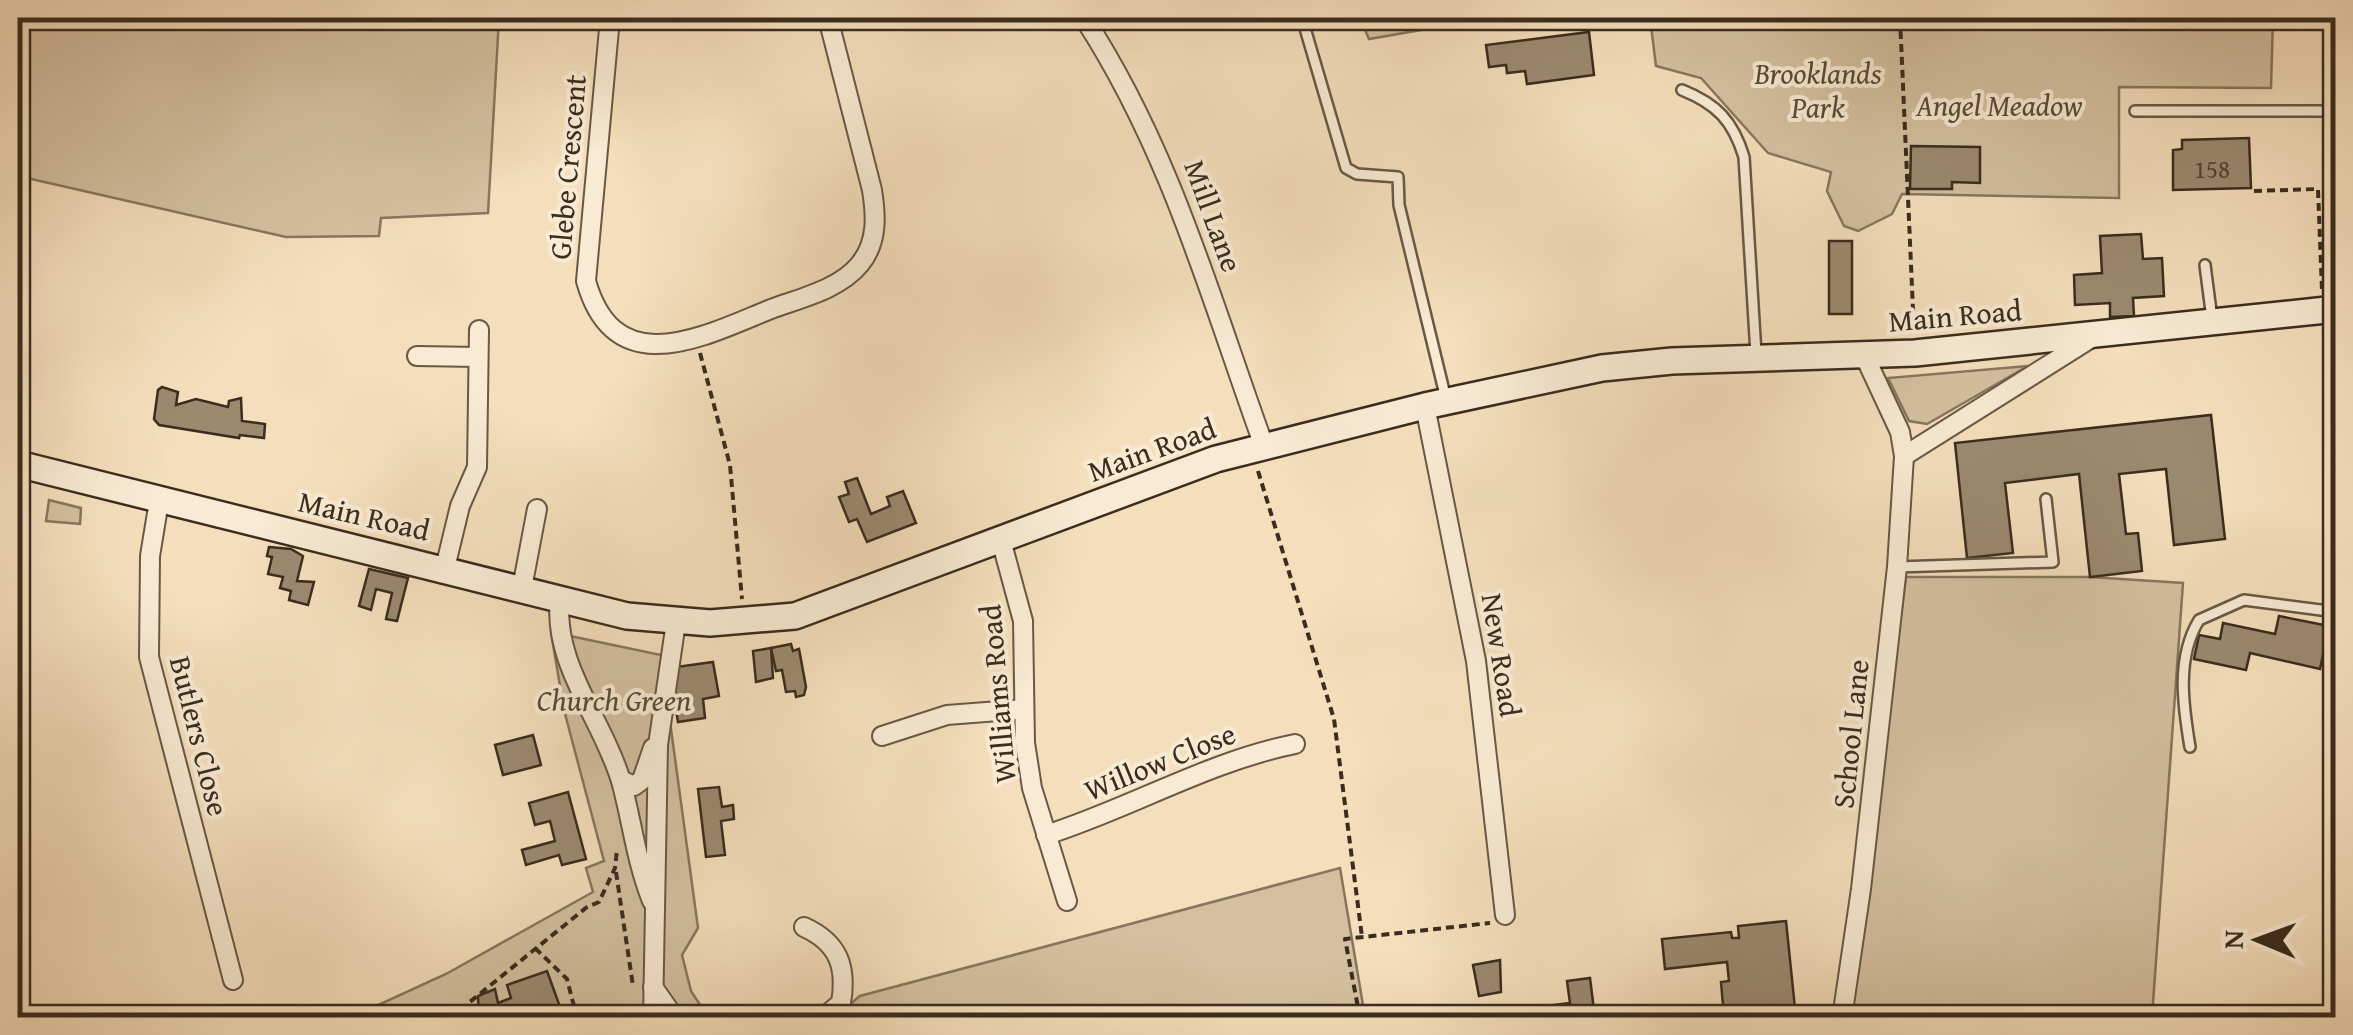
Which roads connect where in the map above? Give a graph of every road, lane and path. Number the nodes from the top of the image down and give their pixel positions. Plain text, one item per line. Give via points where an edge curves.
1 (610, 18) edge
2 (828, 18) edge
3 (1084, 18) edge
4 (1302, 18) edge
5 (1900, 18) edge
6 (1682, 90) dead end
7 (2136, 112) dead end
8 (2254, 191) dead end
9 (2336, 214) edge
10 (2206, 265) dead end
11 (2330, 309) edge
12 (2212, 322) junction
13 (479, 330) dead end
14 (2093, 336) junction
15 (696, 339) junction
16 (1915, 354) junction
17 (417, 356) dead end
18 (478, 357) junction
19 (1756, 357) junction
20 (1866, 357) junction
21 (1436, 404) junction
22 (1260, 456) junction
23 (1904, 456) junction
24 (18, 464) edge
25 (2046, 499) dead end
26 (159, 501) junction
27 (536, 509) dead end
28 (1000, 540) junction
29 (1897, 567) junction
30 (445, 568) junction
31 (522, 588) junction
32 (560, 599) junction
33 (2336, 612) edge
34 (676, 622) junction
35 (745, 622) junction
36 (1024, 708) junction
37 (660, 720) junction
38 (882, 736) dead end
39 (1295, 744) dead end
40 (2190, 747) dead end
41 (621, 780) junction
42 (628, 818) junction
43 (1046, 835) junction
44 (615, 868) junction
45 (1066, 901) dead end
46 (655, 908) junction
47 (1505, 915) joint
48 (804, 927) dead end
49 (1362, 938) junction
50 (535, 948) junction
51 (234, 980) dead end
52 (653, 986) junction
53 (633, 988) dead end
54 (2336, 1004) edge
55 (450, 1018) edge
56 (577, 1018) edge
57 (653, 1018) edge
58 (680, 1018) edge
59 (823, 1018) edge
60 (1360, 1018) edge
61 (1842, 1018) edge
62 (2279, 1018) edge

1 - 15 street, Glebe Crescent via 586,281 601,317 632,340 654,346
2 - 15 street, Glebe Crescent via 872,190 876,214 869,250 835,284
3 - 22 street, Mill Lane via 1127,84 1159,152
4 - 21 lane via 1346,168 1398,177
5 - 16 path
6 - 19 lane via 1708,100 1734,125 1744,156
7 - 9 lane via 2331,112
8 - 11 path via 2318,189
10 - 12 lane
11 - 12 main road, Main Road
12 - 14 main road, Main Road
13 - 18 street
14 - 16 main road, Main Road
14 - 23 street
15 - 35 path via 730,465
16 - 20 main road, Main Road
17 - 18 street
18 - 30 street via 476,467
19 - 20 main road, Main Road
19 - 21 main road, Main Road via 1602,368
20 - 23 street, School Lane
21 - 22 main road, Main Road
21 - 47 street, New Road via 1476,661
22 - 28 main road, Main Road via 1166,477
22 - 49 path via 1326,684
23 - 29 street, School Lane
24 - 26 main road, Main Road
25 - 29 lane via 2052,562
26 - 30 main road, Main Road
26 - 51 street, Butlers Close via 150,556 149,658
27 - 31 street
28 - 35 main road, Main Road via 821,610
28 - 36 street, Williams Road via 1023,621
29 - 61 street, School Lane
30 - 31 main road, Main Road
31 - 32 main road, Main Road
32 - 34 main road, Main Road
32 - 41 street via 557,632
33 - 40 lane via 2244,600 2199,620 2184,678
34 - 35 main road, Main Road
34 - 37 street
36 - 38 street via 947,714
36 - 43 street, Williams Road via 1032,788
37 - 41 street via 642,780 634,786
37 - 46 street
39 - 43 street, Willow Close via 1201,770
41 - 42 street
42 - 44 path
42 - 46 street
43 - 45 street, Williams Road
44 - 50 path via 598,902
44 - 53 path
46 - 52 street
47 - 49 path via 1496,922
48 - 59 street via 840,954 841,1003
49 - 60 path via 1345,940
50 - 55 path
50 - 56 path via 567,979
52 - 57 street
52 - 58 street
54 - 62 path

